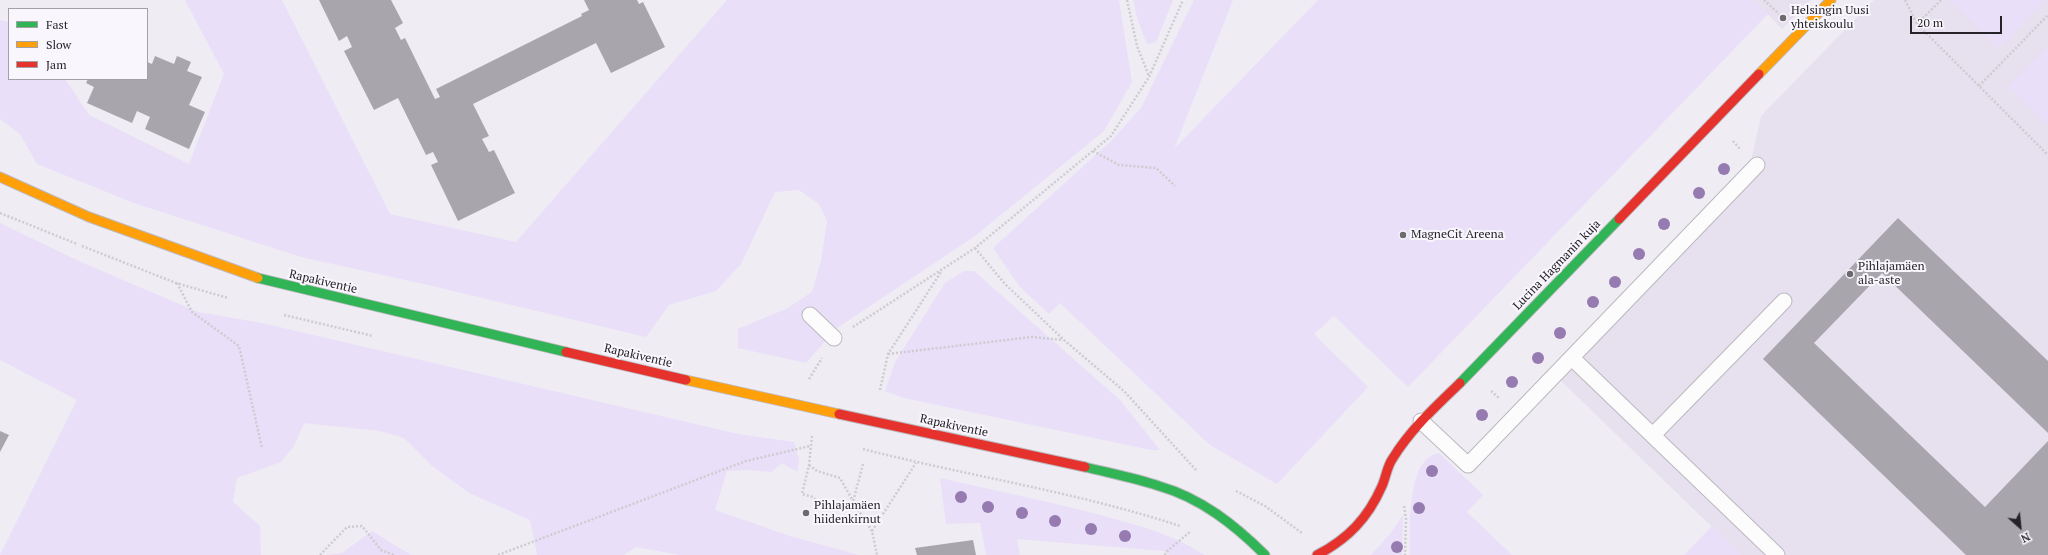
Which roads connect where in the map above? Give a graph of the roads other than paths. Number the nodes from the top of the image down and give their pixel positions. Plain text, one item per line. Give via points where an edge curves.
1 (1831, 0) edge
2 (1757, 166) dead end
3 (0, 177) edge
4 (1784, 301) dead end
5 (810, 315) dead end
6 (834, 338) road end
7 (1572, 358) junction
8 (1421, 421) junction
9 (1653, 435) junction
10 (1265, 555) edge
11 (1317, 555) edge
12 (1777, 555) edge

1 - 8 main road, Lucina Hagmanin kuja
2 - 7 lane
3 - 10 main road, Rapakiventie via 89,217 261,279 537,346 1065,462 1160,486 1218,514 1242,532
4 - 9 lane
5 - 6 lane
7 - 8 lane via 1468,465
7 - 9 lane
8 - 11 main road, Lucina Hagmanin kuja via 1392,459 1376,502 1366,518 1354,530
9 - 12 lane

